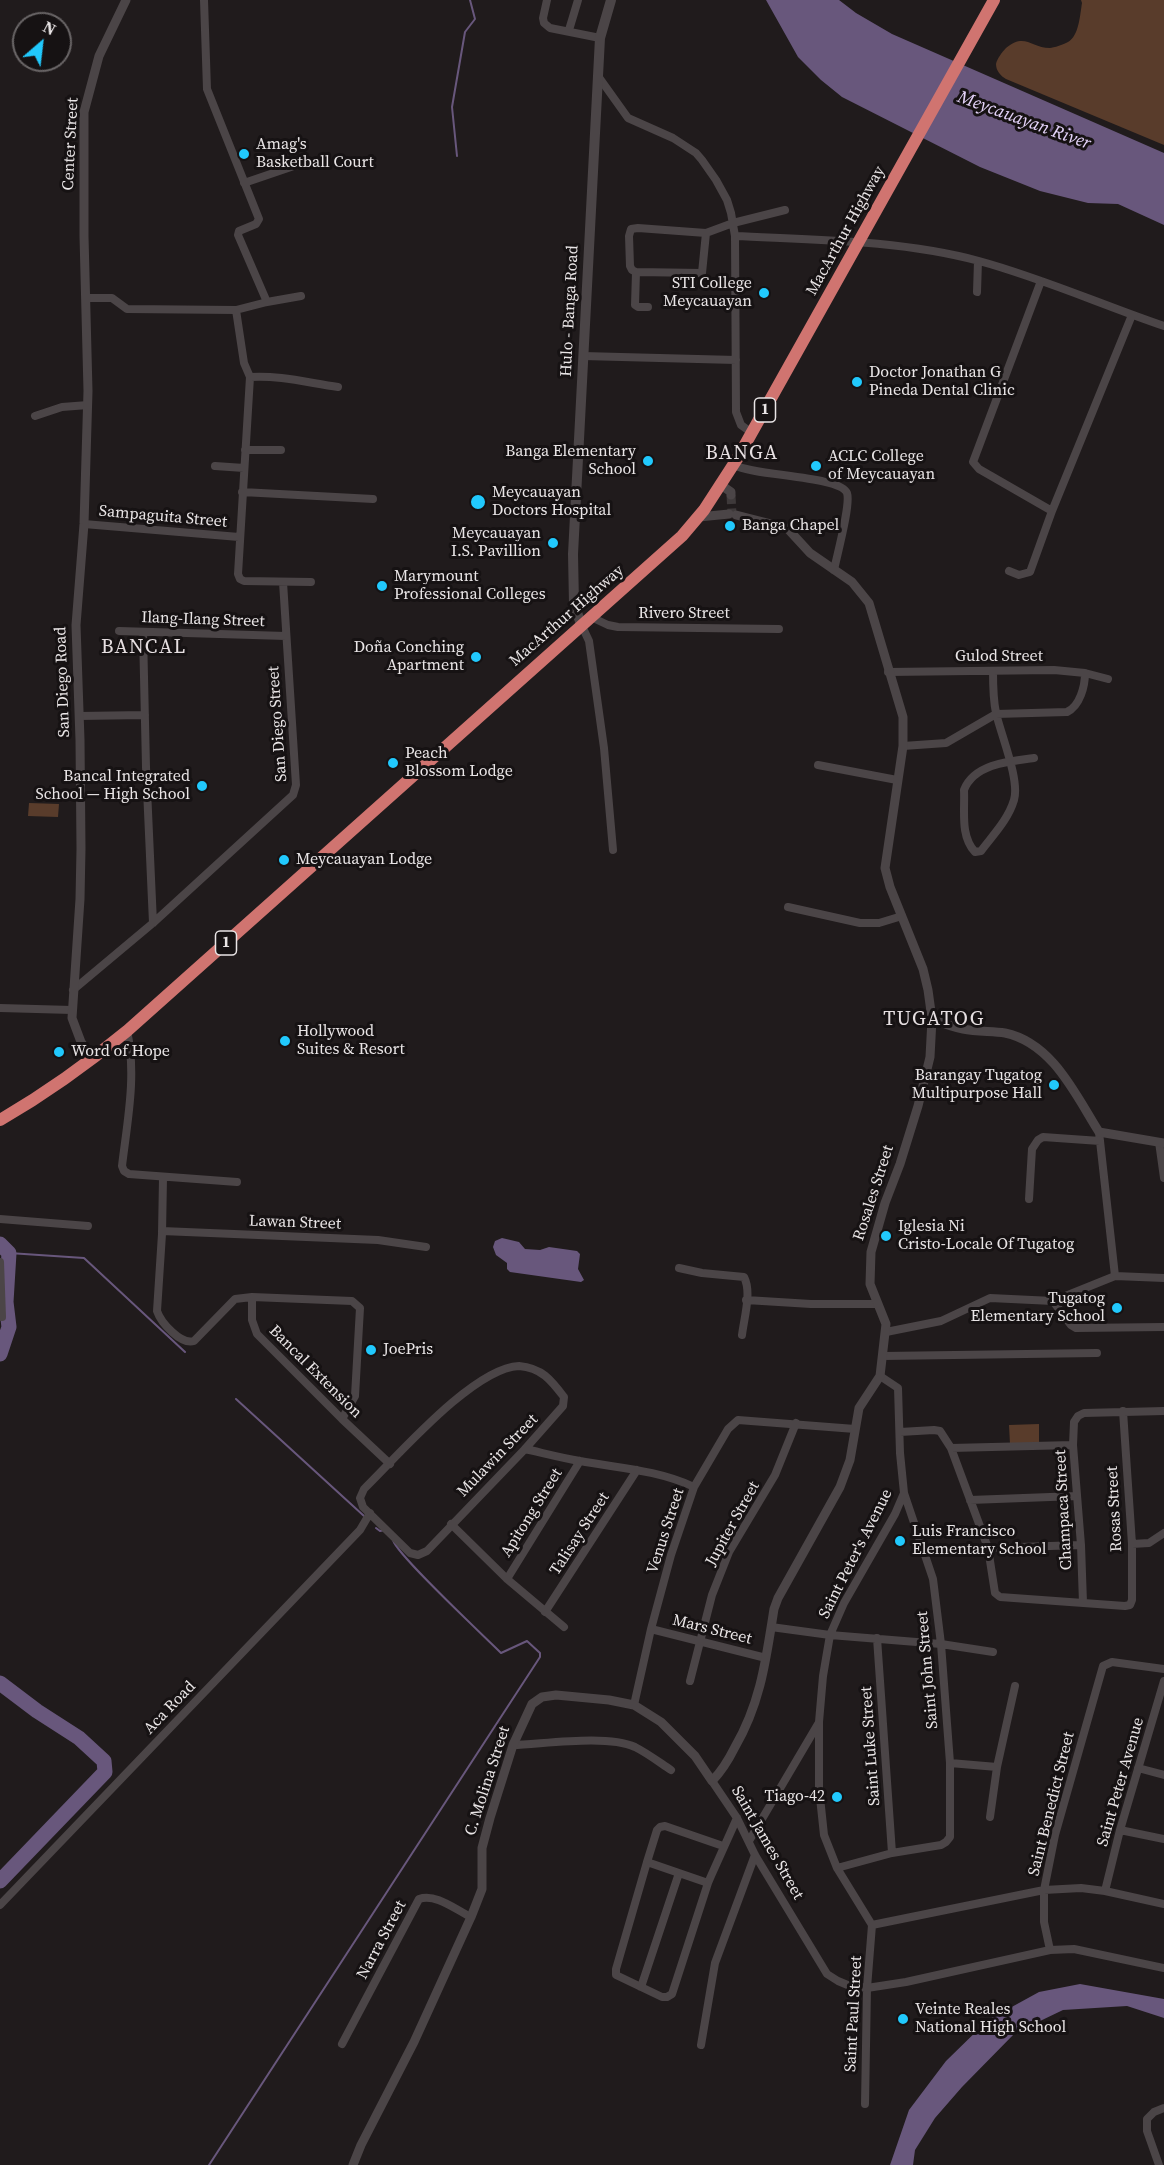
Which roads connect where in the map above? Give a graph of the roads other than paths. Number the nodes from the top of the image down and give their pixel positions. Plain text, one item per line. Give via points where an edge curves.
1 (126, 0) edge
2 (204, 0) edge
3 (547, 0) edge
4 (578, 0) edge
5 (611, 0) edge
6 (994, 0) edge
7 (569, 30) junction
8 (600, 38) junction
9 (598, 76) junction
10 (291, 167) dead end
11 (244, 183) junction
12 (785, 210) dead end
13 (733, 223) junction
14 (706, 233) junction
15 (735, 236) junction
16 (860, 242) junction
17 (978, 261) junction
18 (636, 272) junction
19 (1041, 281) junction
20 (977, 292) dead end
21 (302, 296) dead end
22 (87, 298) junction
23 (267, 302) junction
24 (648, 307) dead end
25 (236, 310) junction
26 (1132, 315) junction
27 (1164, 326) edge
28 (583, 356) junction
29 (736, 360) junction
30 (250, 377) junction
31 (338, 387) dead end
32 (88, 405) junction
33 (35, 416) dead end
34 (752, 433) junction
35 (245, 450) junction
36 (281, 450) dead end
37 (734, 465) junction
38 (215, 466) dead end
39 (244, 468) junction
40 (721, 485) junction
41 (242, 492) junction
42 (731, 495) tunnel mouth
43 (373, 499) dead end
44 (1052, 511) junction
45 (699, 517) junction
46 (84, 524) junction
47 (239, 537) junction
48 (834, 570) junction
49 (1009, 571) dead end
50 (283, 582) junction
51 (311, 582) dead end
52 (586, 621) junction
53 (779, 629) dead end
54 (119, 631) dead end
55 (143, 632) junction
56 (286, 636) junction
57 (993, 671) junction
58 (888, 672) junction
59 (1085, 673) junction
60 (1108, 679) dead end
61 (996, 714) junction
62 (145, 715) junction
63 (79, 716) junction
64 (903, 746) junction
65 (1034, 758) dead end
66 (1009, 761) junction
67 (818, 765) dead end
68 (897, 780) junction
69 (613, 850) dead end
70 (789, 907) dead end
71 (902, 916) junction
72 (153, 923) junction
73 (73, 990) junction
74 (0, 1008) edge
75 (72, 1010) junction
76 (932, 1019) junction
77 (127, 1031) junction
78 (93, 1059) junction
79 (0, 1120) edge
80 (1100, 1137) junction
81 (1161, 1143) edge
82 (163, 1178) junction
83 (1164, 1178) edge
84 (237, 1182) dead end
85 (1029, 1199) dead end
86 (0, 1218) edge
87 (88, 1226) dead end
88 (162, 1231) junction
89 (426, 1247) dead end
90 (0, 1262) edge
91 (679, 1268) dead end
92 (1115, 1276) junction
93 (1164, 1278) edge
94 (252, 1297) junction
95 (746, 1300) junction
96 (1053, 1301) junction
97 (877, 1304) junction
98 (2, 1317) dead end
99 (1164, 1327) edge
100 (886, 1332) junction
101 (742, 1335) dead end
102 (1097, 1353) dead end
103 (883, 1356) junction
104 (880, 1376) junction
105 (1123, 1411) junction
106 (1164, 1411) edge
107 (342, 1419) junction
108 (796, 1423) junction
109 (855, 1429) junction
110 (900, 1432) junction
111 (1073, 1445) junction
112 (951, 1448) junction
113 (525, 1449) junction
114 (580, 1461) junction
115 (390, 1464) junction
116 (637, 1470) junction
117 (694, 1487) junction
118 (904, 1493) junction
119 (1077, 1496) junction
120 (970, 1500) junction
121 (370, 1513) junction
122 (451, 1524) junction
123 (1164, 1533) edge
124 (1132, 1544) junction
125 (1081, 1545) junction
126 (988, 1548) junction
127 (507, 1579) junction
128 (1083, 1603) junction
129 (545, 1612) junction
130 (564, 1627) dead end
131 (771, 1628) junction
132 (651, 1629) junction
133 (830, 1635) junction
134 (877, 1638) junction
135 (699, 1640) junction
136 (941, 1644) junction
137 (993, 1652) dead end
138 (766, 1658) junction
139 (1164, 1669) edge
140 (690, 1681) dead end
141 (1164, 1681) edge
142 (1015, 1686) dead end
143 (634, 1705) junction
144 (819, 1722) junction
145 (513, 1745) junction
146 (950, 1763) junction
147 (997, 1767) junction
148 (1138, 1768) junction
149 (671, 1770) dead end
150 (1164, 1775) edge
151 (712, 1781) junction
152 (990, 1817) dead end
153 (736, 1818) junction
154 (1120, 1830) junction
155 (1164, 1839) edge
156 (749, 1841) junction
157 (723, 1846) junction
158 (892, 1853) junction
159 (755, 1855) junction
160 (647, 1862) junction
161 (837, 1868) junction
162 (679, 1873) junction
163 (708, 1883) junction
164 (1044, 1890) junction
165 (1105, 1891) junction
166 (1164, 1904) edge
167 (0, 1905) edge
168 (471, 1917) junction
169 (872, 1925) junction
170 (1050, 1950) junction
171 (1164, 1968) edge
172 (641, 1987) junction
173 (867, 1988) junction
174 (342, 2044) dead end
175 (701, 2045) dead end
176 (865, 2104) dead end
177 (1164, 2108) edge
178 (353, 2165) edge
179 (1159, 2165) edge

1 - 22 street, Center Street via 99,56 84,112
2 - 11 street via 207,89
3 - 7 street via 544,24
4 - 7 street
5 - 8 main road, Hulo - Banga Road
6 - 16 highway, MacArthur Highway / 1
7 - 8 street
8 - 9 main road, Hulo - Banga Road
9 - 13 street via 628,118 696,153 722,189
9 - 28 main road, Hulo - Banga Road
10 - 11 street
11 - 23 street via 258,222 238,235
12 - 13 street
13 - 14 street
13 - 15 street
14 - 18 street via 702,273
14 - 18 street via 631,230 630,266
15 - 16 street
15 - 29 street
16 - 17 street via 919,248
16 - 34 highway, MacArthur Highway / 1
17 - 19 street
17 - 20 street
18 - 24 street via 635,305
19 - 26 street
19 - 44 street via 973,462
21 - 23 street
22 - 25 street via 112,298 127,309
22 - 32 street, San Diego Road
23 - 25 street
25 - 30 street via 244,363
26 - 27 street
26 - 44 street
28 - 29 street
28 - 52 main road, Hulo - Banga Road via 573,554 574,604
29 - 34 street via 735,412 741,425
30 - 31 street via 273,375
30 - 35 street
32 - 33 street via 62,407
32 - 46 street, San Diego Road
34 - 37 highway, MacArthur Highway / 1
35 - 36 street
35 - 39 street
37 - 40 highway, MacArthur Highway / 1
37 - 48 street via 750,471 831,482 845,489 847,506
38 - 39 street
39 - 41 street
40 - 42 street
40 - 45 highway, MacArthur Highway / 1
41 - 43 street
41 - 47 street
44 - 49 street via 1030,572 1019,575
45 - 48 street, Rosales Street via 732,515 787,528 810,553
45 - 52 highway, MacArthur Highway / 1
46 - 47 street, Sampaguita Street
46 - 63 street, San Diego Road via 75,625
47 - 50 street via 240,579
48 - 58 street, Rosales Street via 852,582 869,603
50 - 51 street
50 - 56 street, San Diego Street
52 - 53 street, Rivero Street via 618,627
52 - 69 street via 604,747
52 - 77 highway, MacArthur Highway / 1
54 - 55 street, Ilang-Ilang Street
55 - 56 street, Ilang-Ilang Street
55 - 62 street
56 - 72 street, San Diego Street via 296,785 293,795
57 - 58 street, Gulod Street
57 - 59 street, Gulod Street
57 - 61 street
58 - 64 street, Rosales Street via 903,717
59 - 60 street, Gulod Street
59 - 61 street via 1083,688 1072,710
61 - 64 street via 946,743
61 - 66 street
62 - 63 street
62 - 72 street
63 - 73 street, San Diego Road via 80,899
64 - 68 street, Rosales Street
65 - 66 street
66 - 66 street via 1013,801 1004,821 981,852 975,852 966,836 964,790 979,772
67 - 68 street
68 - 71 street, Rosales Street via 885,868
70 - 71 street via 860,923
71 - 76 street, Rosales Street via 923,969
72 - 73 street, San Diego Street
73 - 75 street, San Diego Road
74 - 75 street
75 - 78 street, San Diego Road via 81,1042
76 - 80 street via 962,1029 1005,1033 1034,1046 1054,1063
76 - 97 street, Rosales Street via 925,1083 871,1252 870,1284
77 - 78 highway, MacArthur Highway / 1
77 - 82 street via 131,1078 122,1166 129,1174
78 - 79 highway, MacArthur Highway / 1
80 - 81 street
80 - 85 street via 1038,1140 1032,1149
80 - 92 street
81 - 83 street
82 - 84 street
82 - 88 street
86 - 87 street
88 - 89 street, Lawan Street via 378,1240
88 - 94 street via 157,1311 182,1340 194,1341 235,1299
90 - 98 street
91 - 95 street via 744,1277
92 - 93 street
92 - 96 street
94 - 107 street, Bancal Extension via 252,1320 257,1334
94 - 107 street via 357,1303 360,1308 355,1396
95 - 97 street
95 - 101 street
96 - 99 street via 1077,1328
96 - 100 street via 990,1298 941,1321
97 - 100 street, Rosales Street
100 - 103 street, Rosales Street
102 - 103 street
103 - 104 street, Rosales Street
104 - 109 street, Saint James Street via 859,1408
104 - 110 street, Saint Peter's Avenue via 898,1388
105 - 106 street
105 - 111 street, Champaca Street via 1078,1416
105 - 124 street, Rosas Street
107 - 115 street, Bancal Extension
108 - 109 street, Venus Street
108 - 117 street, Venus Street via 738,1420 728,1429
108 - 135 street, Jupiter Street via 775,1475 729,1552
109 - 131 street, Saint James Street via 846,1472 778,1598
110 - 112 street via 940,1431
110 - 118 street, Saint Peter's Avenue
111 - 112 street
111 - 119 street, Champaca Street
112 - 120 street
113 - 114 street
113 - 115 street, Mulawin Street via 563,1406 564,1397 548,1376 525,1367 511,1367 488,1377 444,1408
113 - 122 street, Mulawin Street
114 - 116 street
114 - 127 street, Apitong Street
115 - 121 street via 360,1498
116 - 117 street
116 - 129 street, Talisay Street
117 - 132 street, Venus Street
118 - 133 street, Saint Peter's Avenue
118 - 136 street, Saint John Street via 933,1579
119 - 120 street
119 - 125 street, Champaca Street
120 - 126 street
121 - 122 street via 415,1556 427,1551
121 - 167 street, Aca Road via 360,1530
122 - 127 street
123 - 124 street via 1149,1543
124 - 128 street, Rosas Street via 1130,1605
125 - 126 street
125 - 128 street, Champaca Street
126 - 128 street via 993,1588 1000,1596
127 - 129 street
129 - 130 street
131 - 133 street
131 - 138 street, Saint James Street
132 - 135 street, Mars Street
132 - 143 street, Venus Street
133 - 134 street
133 - 144 street, Saint Peter's Avenue
134 - 136 street
134 - 158 street, Saint Luke Street
135 - 138 street, Mars Street
135 - 140 street, Jupiter Street
136 - 137 street
136 - 146 street, Saint John Street
138 - 151 street, Saint James Street via 750,1719
139 - 164 street, Saint Benedict Street via 1112,1662 1103,1666 1055,1834
141 - 148 street, Saint Peter Avenue
142 - 147 street
143 - 145 street, C. Molina Street via 564,1695 542,1697 532,1704
143 - 151 street, C. Molina Street via 661,1722 695,1756
144 - 156 street
144 - 161 street, Saint Peter's Avenue via 824,1835
145 - 149 street via 619,1743 634,1747
145 - 168 street, C. Molina Street via 482,1848 482,1889
146 - 147 street
146 - 158 street, Saint John Street via 950,1837 941,1845
147 - 152 street
148 - 150 street
148 - 154 street, Saint Peter Avenue
151 - 153 street, Saint James Street
153 - 156 street, Saint James Street
153 - 157 street
154 - 155 street
154 - 165 street, Saint Peter Avenue
156 - 159 street, Saint James Street
157 - 160 street via 660,1827
157 - 163 street
158 - 161 street
159 - 173 street, Saint James Street via 827,1974 850,1986
159 - 175 street via 715,1964
160 - 162 street
160 - 172 street via 615,1973
161 - 169 street, Saint Peter's Avenue
162 - 163 street
162 - 172 street
163 - 172 street via 672,1994 662,1997
164 - 165 street
164 - 169 street
164 - 170 street, Saint Benedict Street via 1044,1922
165 - 166 street
168 - 174 street, Narra Street via 434,1898 419,1899
168 - 178 street, C. Molina Street
169 - 173 street, Saint Paul Street
170 - 171 street, Saint James Street via 1074,1949
170 - 173 street, Saint James Street
173 - 176 street, Saint Paul Street
177 - 179 street via 1147,2119 1147,2131

